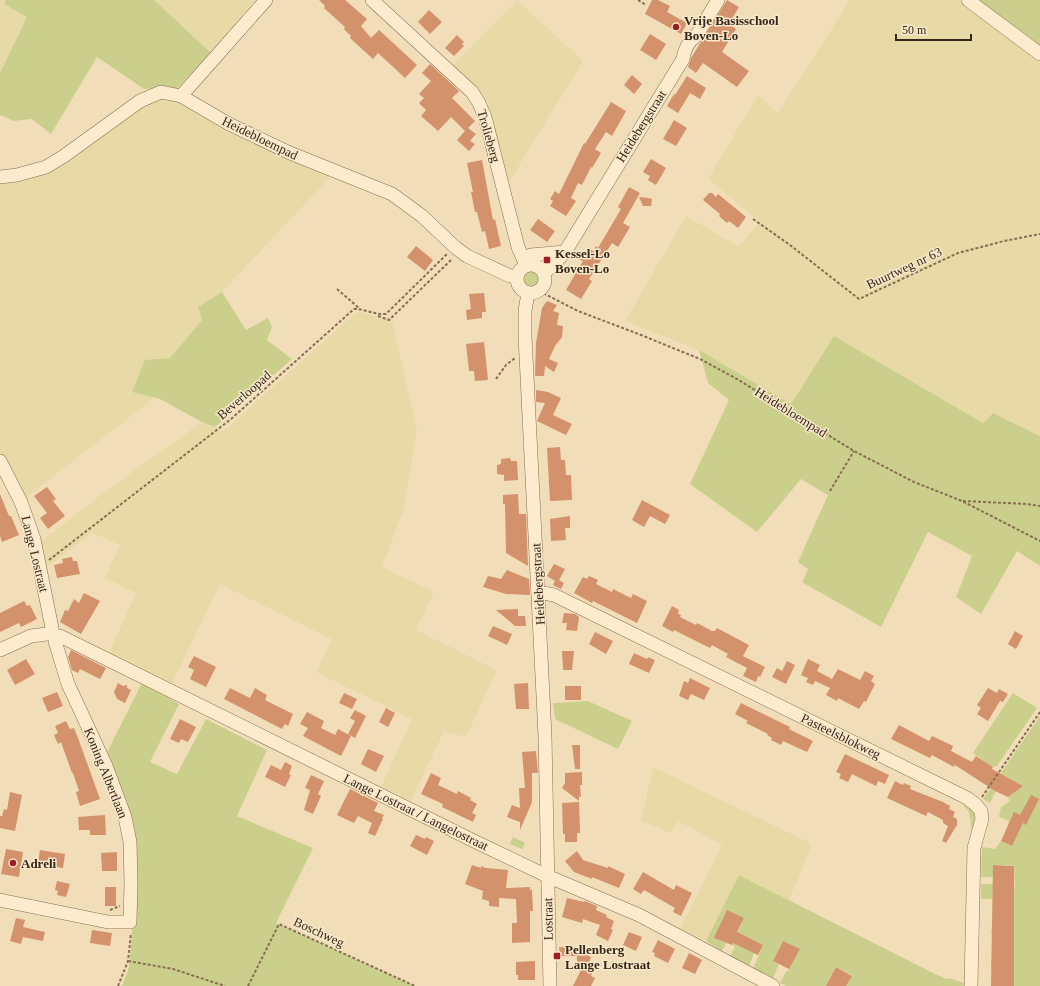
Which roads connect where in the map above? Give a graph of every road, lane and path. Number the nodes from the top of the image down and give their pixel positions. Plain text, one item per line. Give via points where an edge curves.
1 (266, 0) edge
2 (372, 0) edge
3 (638, 0) edge
4 (718, 0) edge
5 (968, 0) edge
6 (646, 5) dead end
7 (1040, 54) edge
8 (181, 96) junction
9 (0, 178) edge
10 (753, 219) dead end
11 (1040, 234) edge
12 (458, 249) junction
13 (565, 252) junction
14 (526, 265) junction
15 (544, 272) junction
16 (517, 277) junction
17 (337, 289) dead end
18 (533, 292) junction
19 (360, 309) junction
20 (526, 355) junction
21 (496, 379) dead end
22 (854, 451) junction
23 (0, 462) edge
24 (830, 491) dead end
25 (962, 501) junction
26 (1040, 506) edge
27 (1040, 541) edge
28 (40, 567) junction
29 (538, 592) junction
30 (54, 635) junction
31 (0, 650) edge
32 (1040, 712) edge
33 (976, 805) junction
34 (547, 876) junction
35 (0, 900) edge
36 (130, 922) junction
37 (128, 961) junction
38 (118, 986) edge
39 (225, 986) edge
40 (248, 986) edge
41 (415, 986) edge
42 (550, 986) edge
43 (773, 986) edge
44 (971, 986) edge

1 - 8 street
2 - 14 street, Trolieberg via 472,92 479,103 485,117 518,247
3 - 6 path
4 - 13 street, Heidebergstraat via 687,47 683,59
5 - 7 street
8 - 9 street, Heidebloempad via 161,92 140,101 46,167
8 - 12 street, Heidebloempad via 229,124 290,153 392,194 422,216
10 - 11 path, Buurtweg nr 63 via 859,299 958,253
12 - 16 street, Heidebloempad via 467,256
12 - 19 path via 449,253 386,314 379,315
12 - 19 path via 389,320
13 - 14 street via 531,255
13 - 15 street, Heidebergstraat
14 - 15 street via 536,265
14 - 16 street
15 - 18 street, Heidebergstraat via 545,284
16 - 18 street via 520,287
17 - 19 path
18 - 20 street, Heidebergstraat via 525,317
18 - 22 path, Heidebloempad via 700,359 793,412
19 - 28 path, Beverloopad via 354,309 231,419
20 - 21 path via 510,362
20 - 29 street, Heidebergstraat
22 - 24 path
22 - 25 path, Heidebloempad via 914,482
23 - 28 street, Lange Lostraat via 21,502
25 - 26 path
25 - 27 path, Heidebloempad
28 - 30 street, Lange Lostraat
29 - 33 street, Pasteelsblokweg via 554,595 967,798
29 - 34 street, Heidebergstraat via 545,736
30 - 31 street via 32,636
30 - 34 street, Lange Lostraat / Langelostraat
30 - 36 street, Koning Albertlaan via 68,684 106,766 125,817 130,842
32 - 33 path
33 - 44 street via 981,811 982,819 974,848
34 - 42 street, Lostraat
34 - 43 street, Lange Lostraat / Langelostraat via 638,916
35 - 36 street via 108,922
36 - 37 path
37 - 38 path
37 - 39 path via 173,969
40 - 41 path, Boschweg via 279,924

